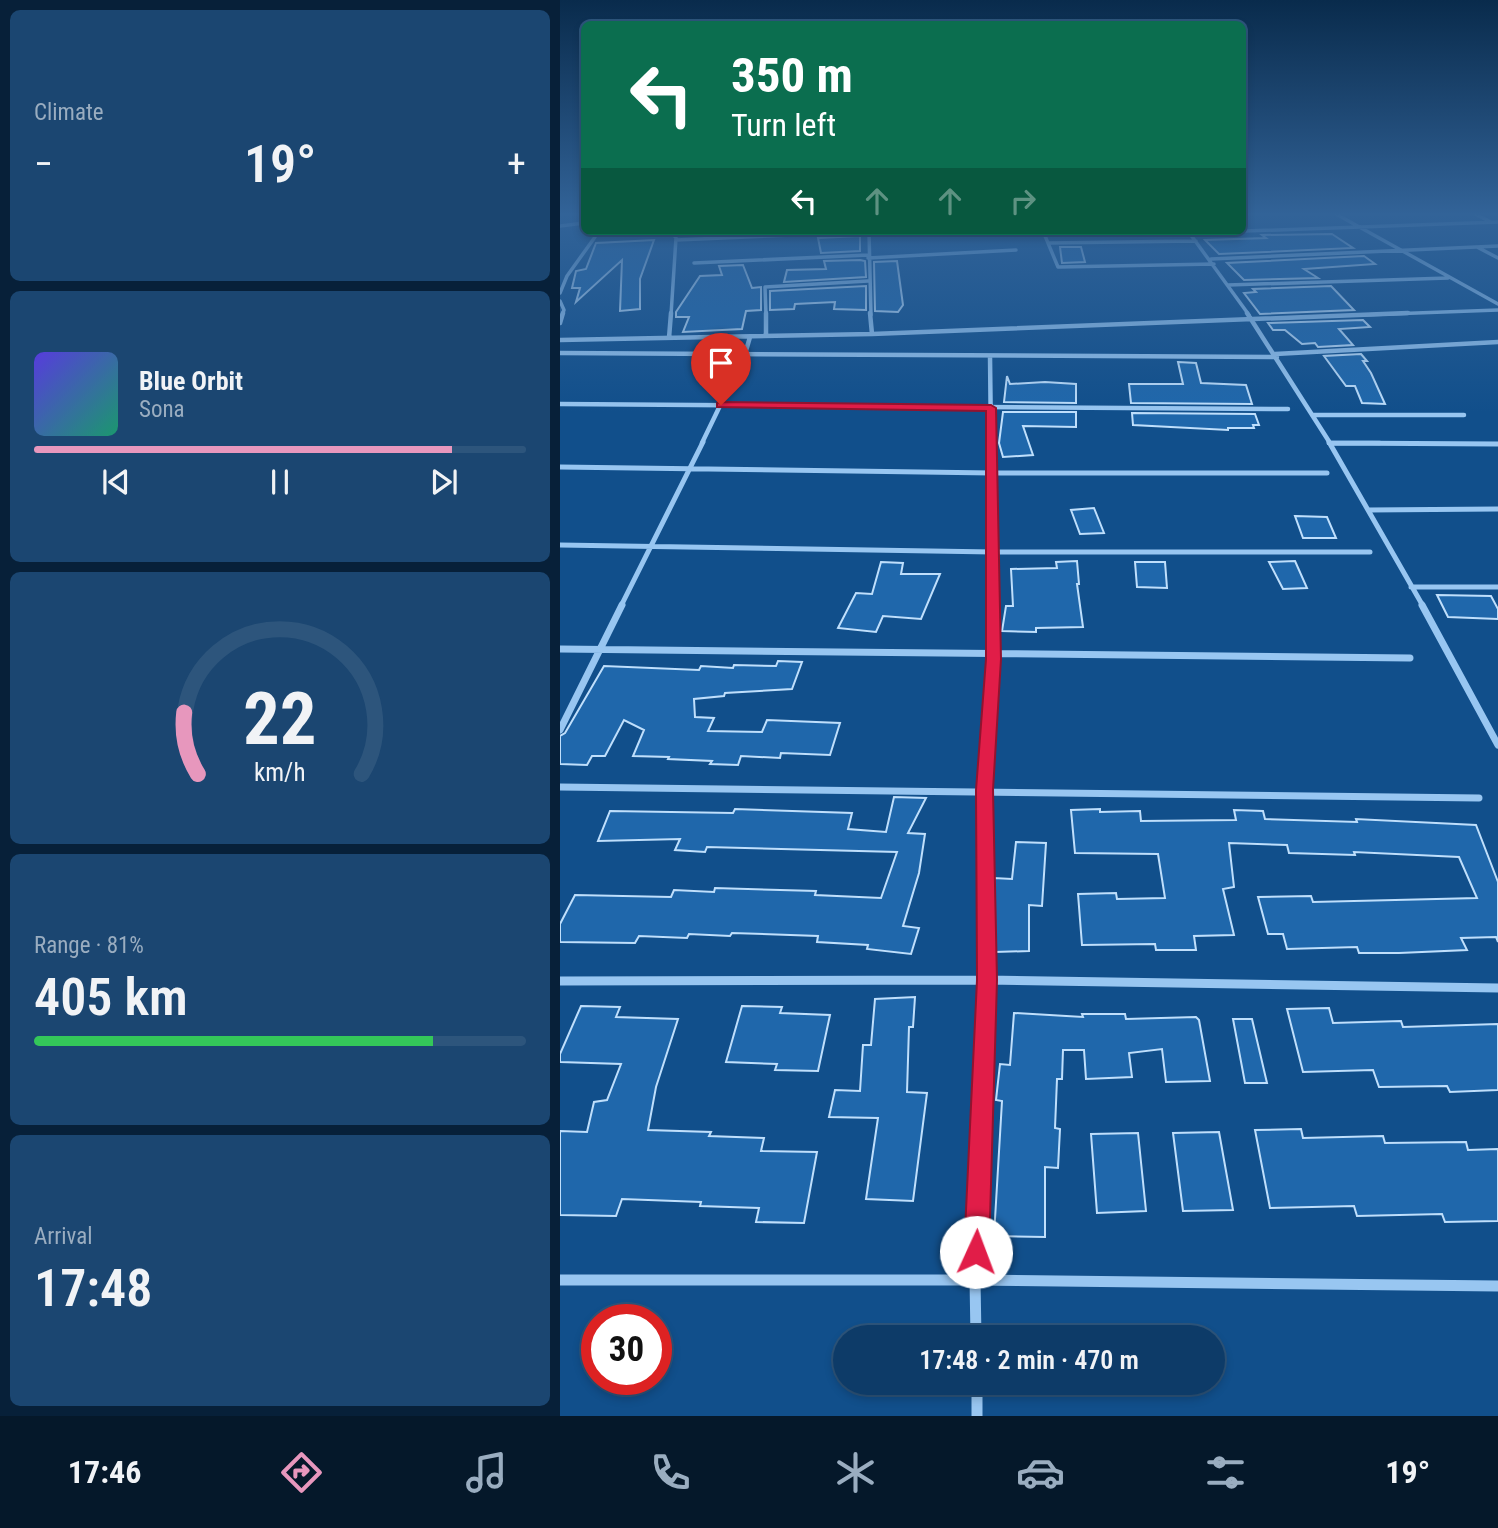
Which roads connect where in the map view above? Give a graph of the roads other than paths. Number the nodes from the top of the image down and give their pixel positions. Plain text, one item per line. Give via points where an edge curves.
1 (673, 280) edge
2 (1225, 280) edge
3 (1383, 280) edge
4 (1452, 280) edge
5 (868, 281) joint
6 (1228, 285) junction
7 (561, 304) edge
8 (1498, 304) edge
9 (1498, 310) edge
10 (1254, 320) junction
11 (560, 323) edge
12 (872, 334) junction
13 (766, 336) junction
14 (750, 337) junction
15 (668, 338) junction
16 (560, 340) edge
17 (1498, 342) edge
18 (560, 354) edge
19 (744, 354) junction
20 (990, 356) junction
21 (1276, 356) junction
22 (560, 404) edge
23 (721, 405) junction
24 (991, 408) junction
25 (1288, 409) dead end
26 (1312, 415) junction
27 (1464, 415) dead end
28 (1329, 443) junction
29 (1498, 444) edge
30 (560, 467) edge
31 (688, 469) junction
32 (992, 473) junction
33 (1327, 473) dead end
34 (1498, 509) edge
35 (1368, 510) junction
36 (560, 545) edge
37 (650, 546) junction
38 (993, 552) junction
39 (1370, 552) dead end
40 (1411, 587) junction
41 (1498, 587) edge
42 (560, 649) edge
43 (598, 649) junction
44 (994, 654) junction
45 (1410, 658) dead end
46 (560, 730) edge
47 (1498, 745) edge
48 (560, 787) edge
49 (985, 790) junction
50 (1479, 798) dead end
51 (987, 980) junction
52 (560, 981) edge
53 (1498, 988) edge
54 (560, 1280) edge
55 (975, 1280) junction
56 (1498, 1286) edge
57 (976, 1325) edge
58 (977, 1395) edge
59 (977, 1416) edge

1 - 15 street
2 - 6 street
3 - 6 street
4 - 8 street
5 - 12 street
5 - 13 street via 765,287
6 - 10 street
7 - 11 street
9 - 10 street
10 - 12 street
10 - 21 street
12 - 13 street
13 - 14 street
14 - 15 street
14 - 19 street
15 - 16 street
17 - 21 street
18 - 19 street
19 - 20 street
19 - 23 street
20 - 21 street
20 - 24 street
21 - 26 street
22 - 23 street
23 - 24 street
23 - 31 street
24 - 25 street
24 - 32 street
26 - 27 street
26 - 28 street
28 - 29 street
28 - 35 street
30 - 31 street
31 - 32 street
31 - 37 street
32 - 33 street
32 - 38 street
34 - 35 street
35 - 40 street
36 - 37 street
37 - 38 street
37 - 43 street
38 - 39 street
38 - 44 street
40 - 41 street
40 - 47 street
42 - 43 street
43 - 44 street
43 - 46 street
44 - 45 street
44 - 49 street
48 - 49 street
49 - 50 street
49 - 51 street
51 - 52 street
51 - 53 street
51 - 55 street
54 - 55 street
55 - 56 street
55 - 57 street
58 - 59 street

